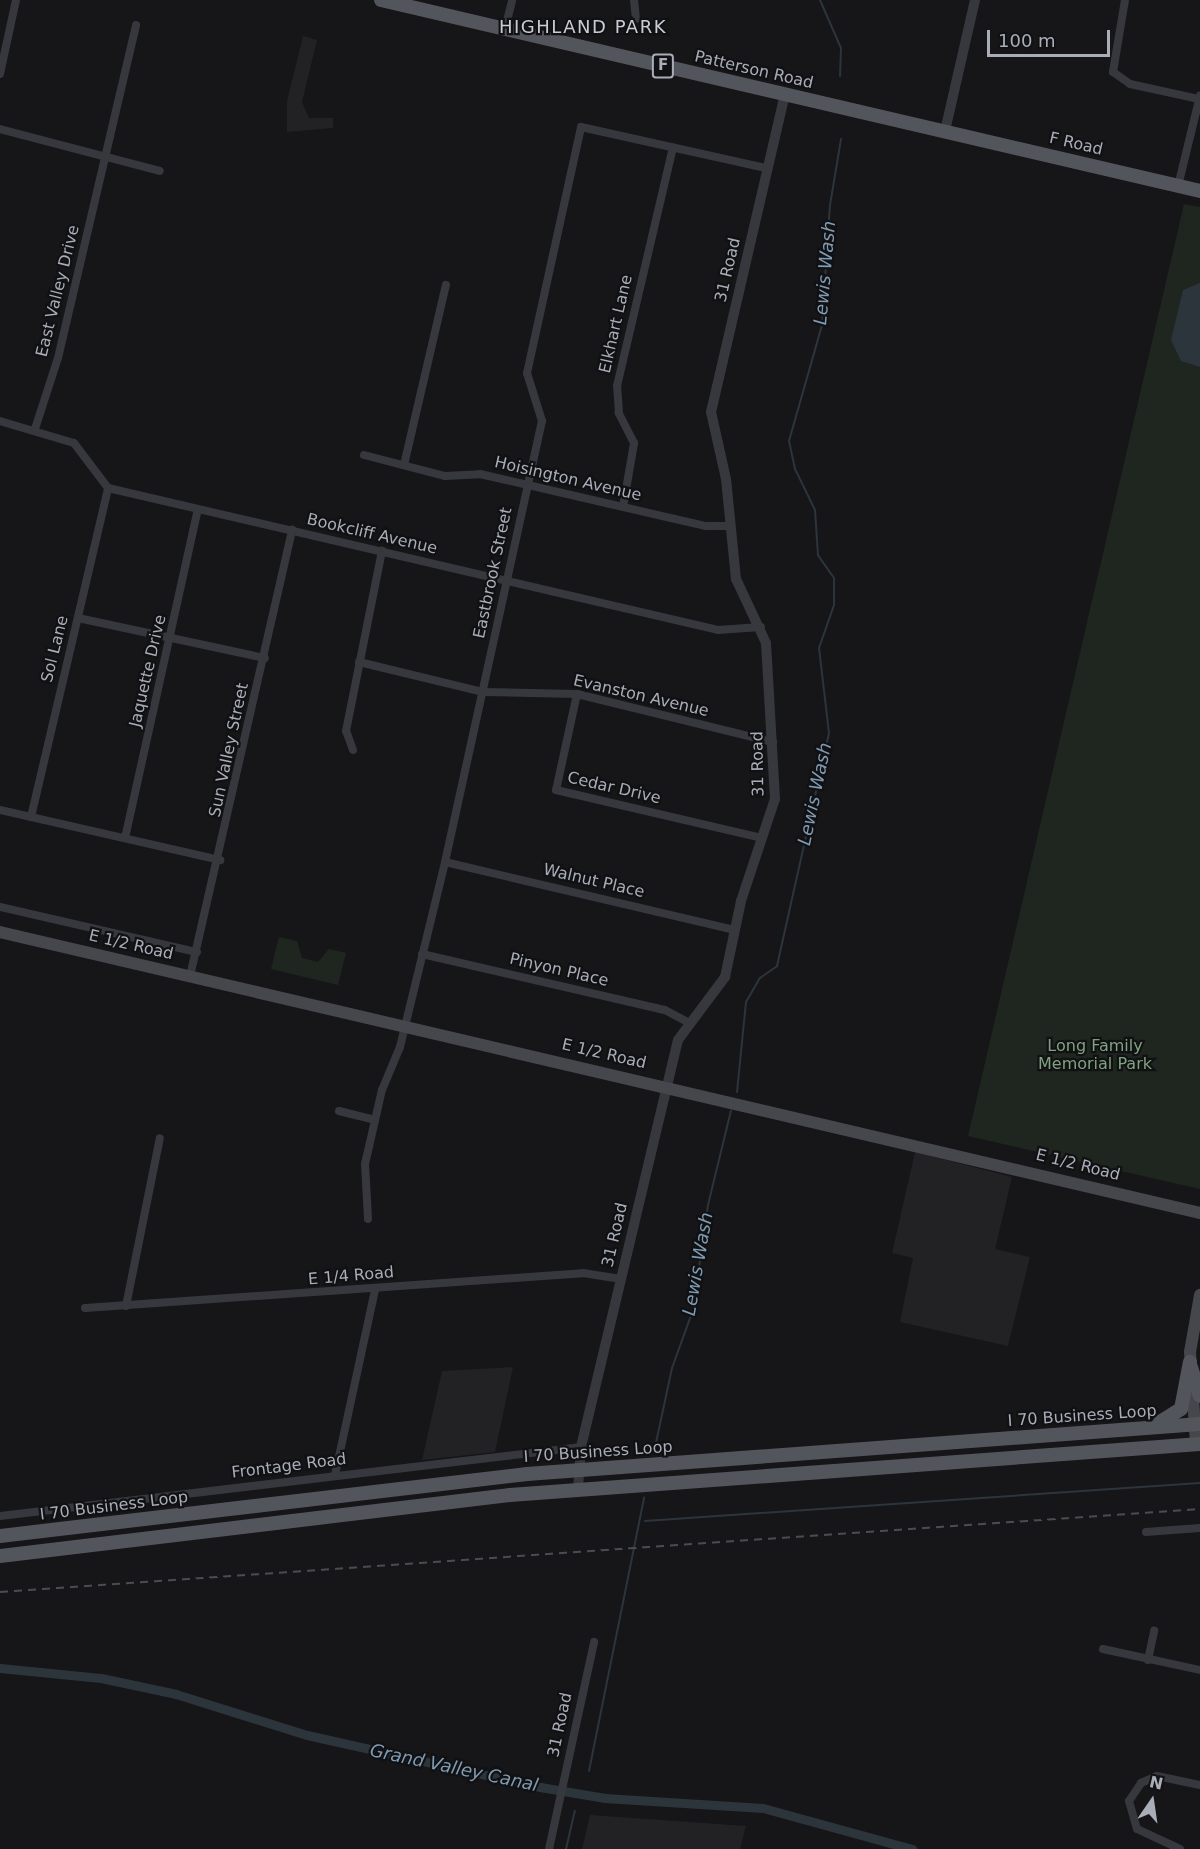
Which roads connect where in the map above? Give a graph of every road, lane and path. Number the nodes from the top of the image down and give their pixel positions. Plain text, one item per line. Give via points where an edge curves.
1 (16, 0) edge
2 (381, 0) edge
3 (512, 0) edge
4 (634, 0) edge
5 (975, 0) edge
6 (1125, 0) edge
7 (415, 4) edge
8 (636, 19) dead end
9 (136, 25) dead end
10 (506, 29) junction
11 (0, 74) edge
12 (785, 94) junction
13 (1199, 96) edge
14 (0, 129) edge
15 (945, 131) junction
16 (672, 147) junction
17 (105, 158) junction
18 (766, 168) junction
19 (160, 171) dead end
20 (1178, 186) junction
21 (1200, 190) edge
22 (446, 285) dead end
23 (0, 420) edge
24 (35, 429) junction
25 (364, 455) dead end
26 (404, 465) junction
27 (528, 485) junction
28 (108, 488) junction
29 (623, 507) junction
30 (198, 510) junction
31 (730, 526) junction
32 (292, 530) junction
33 (382, 551) junction
34 (507, 582) junction
35 (78, 618) junction
36 (761, 627) junction
37 (171, 638) junction
38 (265, 658) junction
39 (359, 662) junction
40 (483, 692) junction
41 (577, 694) junction
42 (773, 742) junction
43 (352, 750) dead end
44 (0, 810) edge
45 (31, 817) junction
46 (125, 838) junction
47 (762, 838) junction
48 (220, 860) junction
49 (445, 862) junction
50 (0, 907) edge
51 (735, 930) junction
52 (0, 932) edge
53 (197, 952) junction
54 (422, 954) junction
55 (190, 976) junction
56 (688, 1022) junction
57 (405, 1026) junction
58 (665, 1085) junction
59 (339, 1111) dead end
60 (375, 1120) junction
61 (160, 1138) dead end
62 (1200, 1213) edge
63 (368, 1219) dead end
64 (620, 1279) junction
65 (375, 1290) junction
66 (1200, 1295) edge
67 (126, 1306) junction
68 (85, 1308) dead end
69 (1190, 1362) junction
70 (1200, 1396) edge
71 (1197, 1424) edge
72 (1107, 1430) junction
73 (1198, 1444) edge
74 (581, 1448) junction
75 (579, 1469) junction
76 (335, 1475) junction
77 (578, 1489) junction
78 (0, 1516) edge
79 (1200, 1528) edge
80 (1146, 1532) dead end
81 (0, 1536) edge
82 (0, 1556) edge
83 (1154, 1631) dead end
84 (594, 1642) dead end
85 (1103, 1648) dead end
86 (1148, 1660) junction
87 (1200, 1671) edge
88 (1200, 1785) edge
89 (549, 1849) edge
90 (1180, 1849) edge

1 - 11 street
2 - 7 main road, Patterson Road / F
3 - 10 street
4 - 8 street
5 - 15 street
6 - 13 street via 1113,72 1130,84
7 - 10 main road, Patterson Road / F
9 - 17 street, East Valley Drive
10 - 12 main road, Patterson Road / F
12 - 15 main road, Patterson Road / F
12 - 18 street, 31 Road
13 - 20 street
14 - 17 street
15 - 20 main road, F Road / F
16 - 18 street
16 - 27 street, Eastbrook Street via 581,127 527,373 542,422
16 - 29 street, Elkhart Lane via 617,386 619,413 634,443
17 - 19 street
17 - 24 street, East Valley Drive via 58,358
18 - 31 street, 31 Road via 711,412
20 - 21 main road, F Road / F
22 - 26 street
23 - 24 street
24 - 28 street via 74,443
25 - 26 street, Hoisington Avenue
26 - 27 street, Hoisington Avenue
27 - 29 street, Hoisington Avenue
27 - 34 street, Eastbrook Street
28 - 30 street, Bookcliff Avenue
28 - 35 street, Sol Lane
29 - 31 street, Hoisington Avenue
30 - 32 street, Bookcliff Avenue
30 - 37 street, Jaquette Drive
31 - 36 street, 31 Road via 736,579
32 - 33 street, Bookcliff Avenue
32 - 38 street, Sun Valley Street
33 - 34 street, Bookcliff Avenue
33 - 39 street
34 - 36 street, Bookcliff Avenue via 718,630
34 - 40 street, Eastbrook Street
35 - 37 street
35 - 45 street, Sol Lane
36 - 42 street, 31 Road
37 - 38 street
37 - 46 street, Jaquette Drive
38 - 48 street, Sun Valley Street
39 - 40 street, Evanston Avenue
39 - 43 street via 346,731
40 - 41 street, Evanston Avenue
40 - 49 street, Eastbrook Street
41 - 42 street, Evanston Avenue
41 - 47 street, Cedar Drive via 556,790
42 - 47 street, 31 Road via 775,799
44 - 45 street
45 - 46 street
46 - 48 street
47 - 51 street, 31 Road
48 - 53 street, Sun Valley Street
49 - 51 street, Walnut Place
49 - 54 street, Eastbrook Street
50 - 53 street
51 - 56 street, 31 Road via 725,977
52 - 55 main road, E 1/2 Road
53 - 55 street, Sun Valley Street
54 - 56 street, Pinyon Place via 665,1010
54 - 57 street, Eastbrook Street
55 - 57 main road, E 1/2 Road
56 - 58 street, 31 Road
57 - 58 main road, E 1/2 Road
57 - 60 street, Eastbrook Street
58 - 62 main road, E 1/2 Road
58 - 64 street, 31 Road
59 - 60 street
60 - 63 street, Eastbrook Street via 365,1164
61 - 67 street
64 - 65 street, E 1/4 Road via 583,1273
64 - 74 street, 31 Road
65 - 67 street, E 1/4 Road
65 - 76 street
66 - 69 main road
67 - 68 street, E 1/4 Road
69 - 70 main road
69 - 71 main road
69 - 72 main road via 1182,1404 1174,1416
71 - 72 main road, I 70 Business Loop
71 - 73 main road
72 - 75 main road, I 70 Business Loop
73 - 77 main road
74 - 75 street, 31 Road
74 - 76 street, Frontage Road
75 - 77 street, 31 Road
75 - 81 main road, I 70 Business Loop
76 - 78 street, Frontage Road
77 - 82 main road
79 - 80 street
83 - 86 street
84 - 89 street, 31 Road
85 - 86 street
86 - 87 street
88 - 90 street via 1157,1776 1141,1783 1129,1801 1137,1829

